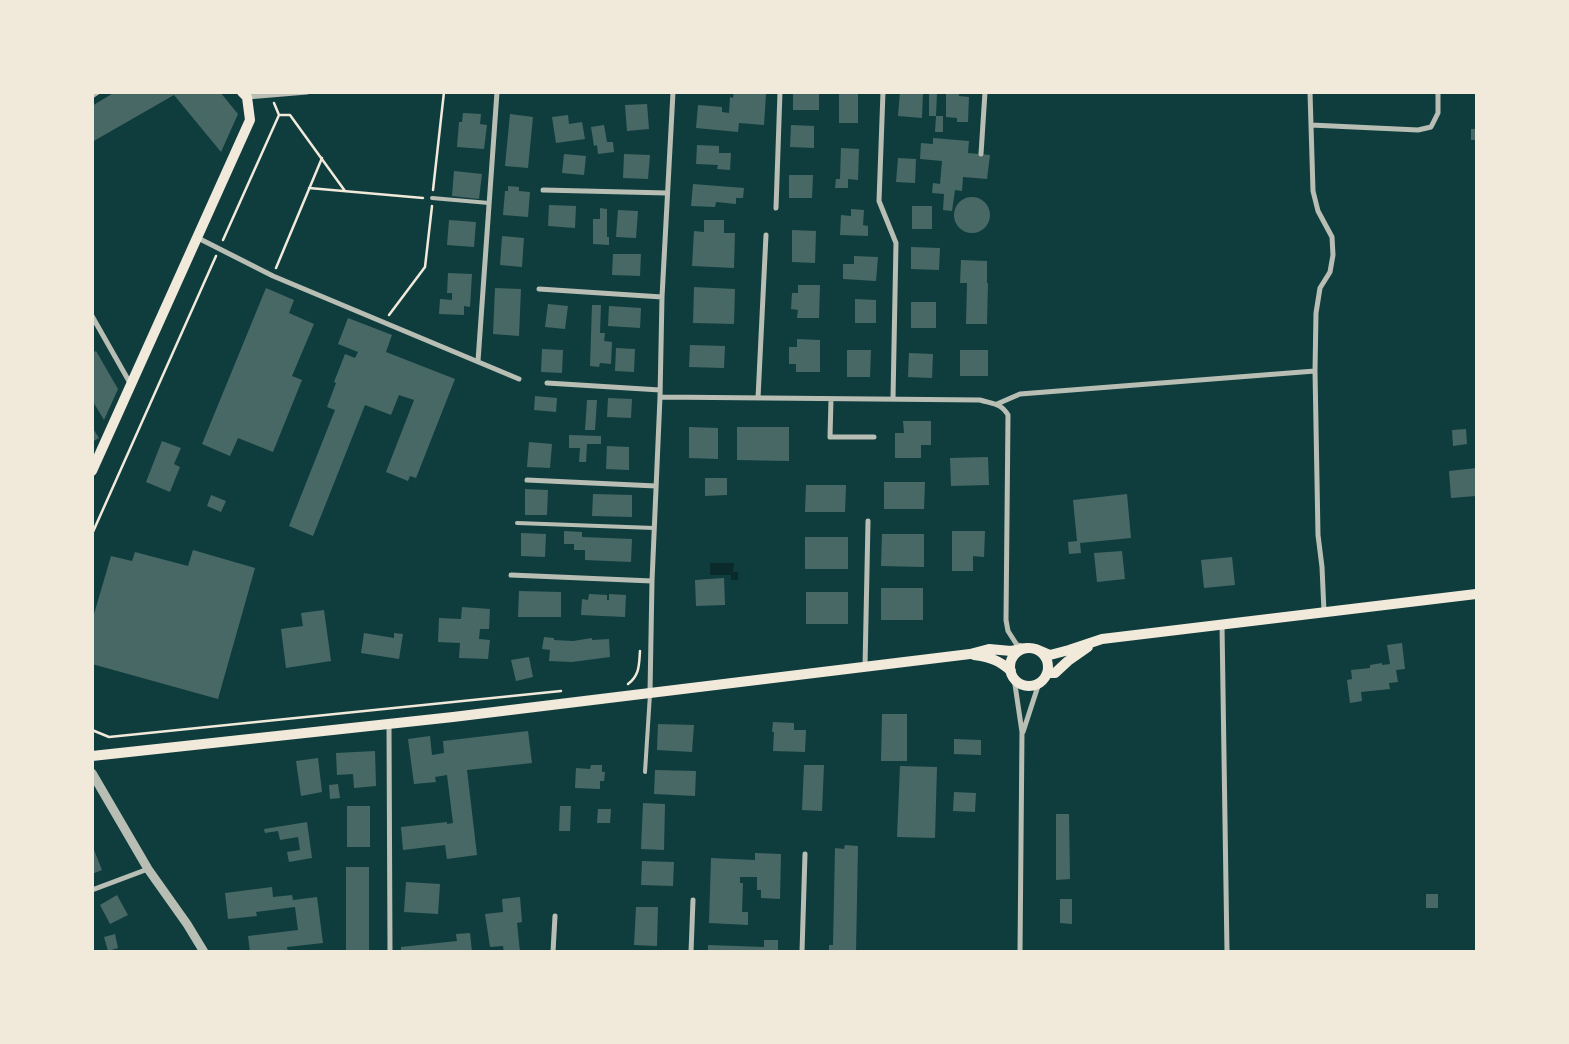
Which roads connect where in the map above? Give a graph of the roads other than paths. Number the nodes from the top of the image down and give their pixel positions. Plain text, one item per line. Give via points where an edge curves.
1 (98, 92) edge
2 (307, 92) edge
3 (497, 92) edge
4 (673, 92) edge
5 (780, 92) edge
6 (883, 92) edge
7 (985, 92) edge
8 (1310, 92) edge
9 (1438, 92) edge
10 (245, 95) edge
11 (92, 96) edge
12 (1311, 125) junction
13 (981, 154) dead end
14 (543, 190) dead end
15 (667, 193) junction
16 (432, 198) road end
17 (489, 204) junction
18 (776, 208) dead end
19 (766, 235) dead end
20 (198, 238) junction
21 (539, 289) dead end
22 (662, 296) junction
23 (92, 316) edge
24 (478, 361) junction
25 (1315, 371) junction
26 (519, 379) dead end
27 (547, 384) dead end
28 (132, 385) junction
29 (660, 390) junction
30 (660, 397) junction
31 (758, 398) junction
32 (831, 399) junction
33 (893, 399) junction
34 (997, 404) junction
35 (874, 437) dead end
36 (92, 471) edge
37 (527, 480) dead end
38 (656, 486) junction
39 (868, 521) dead end
40 (517, 523) dead end
41 (654, 528) junction
42 (510, 575) dead end
43 (652, 581) junction
44 (1476, 594) edge
45 (1324, 612) junction
46 (1222, 624) junction
47 (1102, 638) junction
48 (1031, 649) junction
49 (970, 654) junction
50 (865, 668) junction
51 (1047, 673) junction
52 (1012, 675) junction
53 (1039, 683) junction
54 (650, 692) junction
55 (388, 724) junction
56 (1022, 732) junction
57 (92, 756) edge
58 (646, 772) dead end
59 (92, 773) edge
60 (805, 854) dead end
61 (148, 869) junction
62 (92, 890) edge
63 (692, 900) dead end
64 (555, 916) dead end
65 (204, 952) edge
66 (390, 952) edge
67 (553, 952) edge
68 (691, 952) edge
69 (802, 952) edge
70 (1020, 952) edge
71 (1227, 952) edge

1 - 11 street
2 - 10 street
3 - 17 street
4 - 15 street
5 - 18 street
6 - 33 street via 879,200 896,243
7 - 13 street
8 - 12 street
9 - 12 street via 1438,113 1431,127 1418,130
10 - 20 main road via 250,120
12 - 25 street via 1313,191 1318,211 1332,237 1333,255 1330,272 1320,288 1316,313
14 - 15 street
15 - 22 street
16 - 17 lane
17 - 24 street
19 - 31 street
20 - 24 street via 273,276
20 - 28 main road
21 - 22 street
22 - 29 street
23 - 28 street
24 - 26 street
25 - 34 street via 1020,394
25 - 45 street via 1318,535
27 - 29 street
28 - 36 main road
29 - 30 street
30 - 31 street
30 - 38 street
31 - 32 street
32 - 33 street
32 - 35 street via 830,437
33 - 34 street via 980,400
34 - 48 street via 1008,416 1006,620 1008,631 1017,645
37 - 38 street
38 - 41 street
39 - 50 street
40 - 41 lane
41 - 43 street
42 - 43 street
43 - 54 street
44 - 45 main road
45 - 46 main road
46 - 47 main road
46 - 71 street
47 - 48 main road via 1050,655
47 - 51 main road via 1055,673
48 - 49 main road via 989,649
48 - 51 main road via 1045,656
48 - 52 main road via 1016,654 1010,665
49 - 50 main road
49 - 52 main road via 992,658
50 - 54 main road
51 - 53 main road
52 - 53 main road via 1023,685
52 - 56 street
53 - 56 street
54 - 55 main road
54 - 58 lane
55 - 57 main road
55 - 66 street
56 - 70 street
59 - 61 street
60 - 69 street
61 - 62 street
61 - 65 street
63 - 68 street
64 - 67 street

